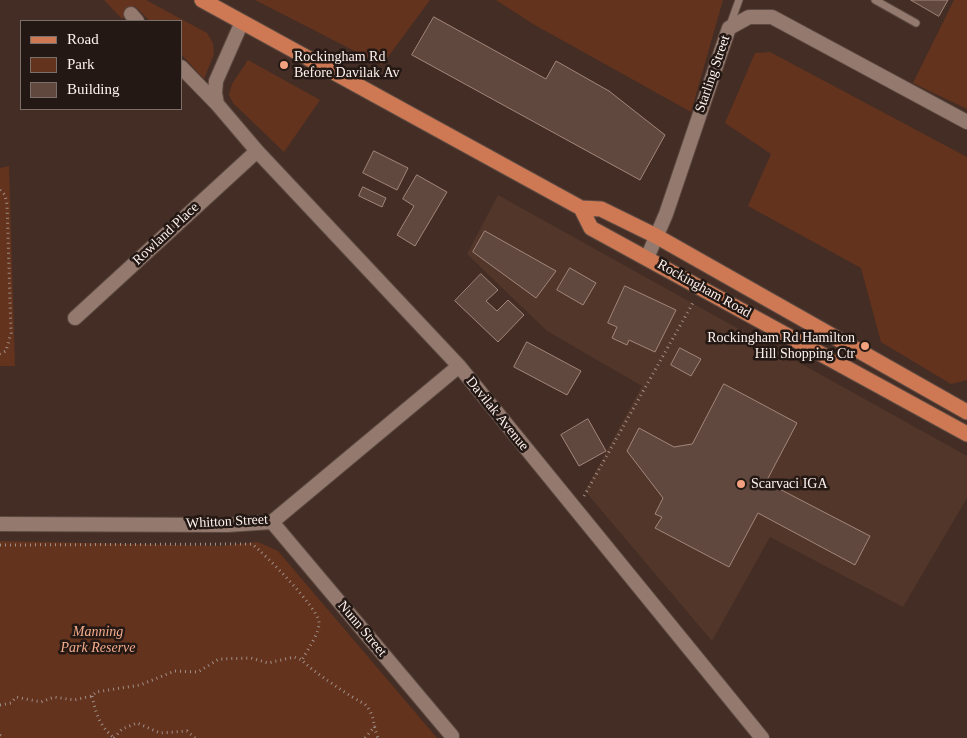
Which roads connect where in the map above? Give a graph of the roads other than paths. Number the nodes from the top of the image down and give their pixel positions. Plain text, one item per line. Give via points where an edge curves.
1 (202, 0) edge
2 (739, 0) edge
3 (875, 0) edge
4 (242, 22) junction
5 (916, 23) dead end
6 (729, 28) junction
7 (182, 68) edge
8 (217, 104) junction
9 (967, 122) edge
10 (258, 150) junction
11 (581, 208) junction
12 (656, 236) junction
13 (646, 258) junction
14 (75, 318) dead end
15 (459, 366) junction
16 (967, 411) edge
17 (962, 431) edge
18 (272, 522) junction
19 (0, 524) edge
20 (452, 736) dead end
21 (762, 738) edge

1 - 4 main road, Rockingham Road
2 - 6 lane
3 - 5 lane
4 - 8 street via 216,81
4 - 11 main road, Rockingham Road
6 - 9 street, Starling Street via 749,17 772,17
6 - 12 street, Starling Street
7 - 8 street, Davilak Avenue
8 - 10 street, Davilak Avenue
10 - 14 street, Rowland Place
10 - 15 street, Davilak Avenue
11 - 12 main road, Rockingham Road via 601,209
11 - 13 main road, Rockingham Road via 591,228
12 - 13 street, Starling Street
12 - 16 main road, Rockingham Road
13 - 17 main road, Rockingham Road
15 - 18 street, Whitton Street
15 - 21 street, Davilak Avenue
16 - 17 street
18 - 19 street, Whitton Street via 227,525
18 - 20 street, Nunn Street

